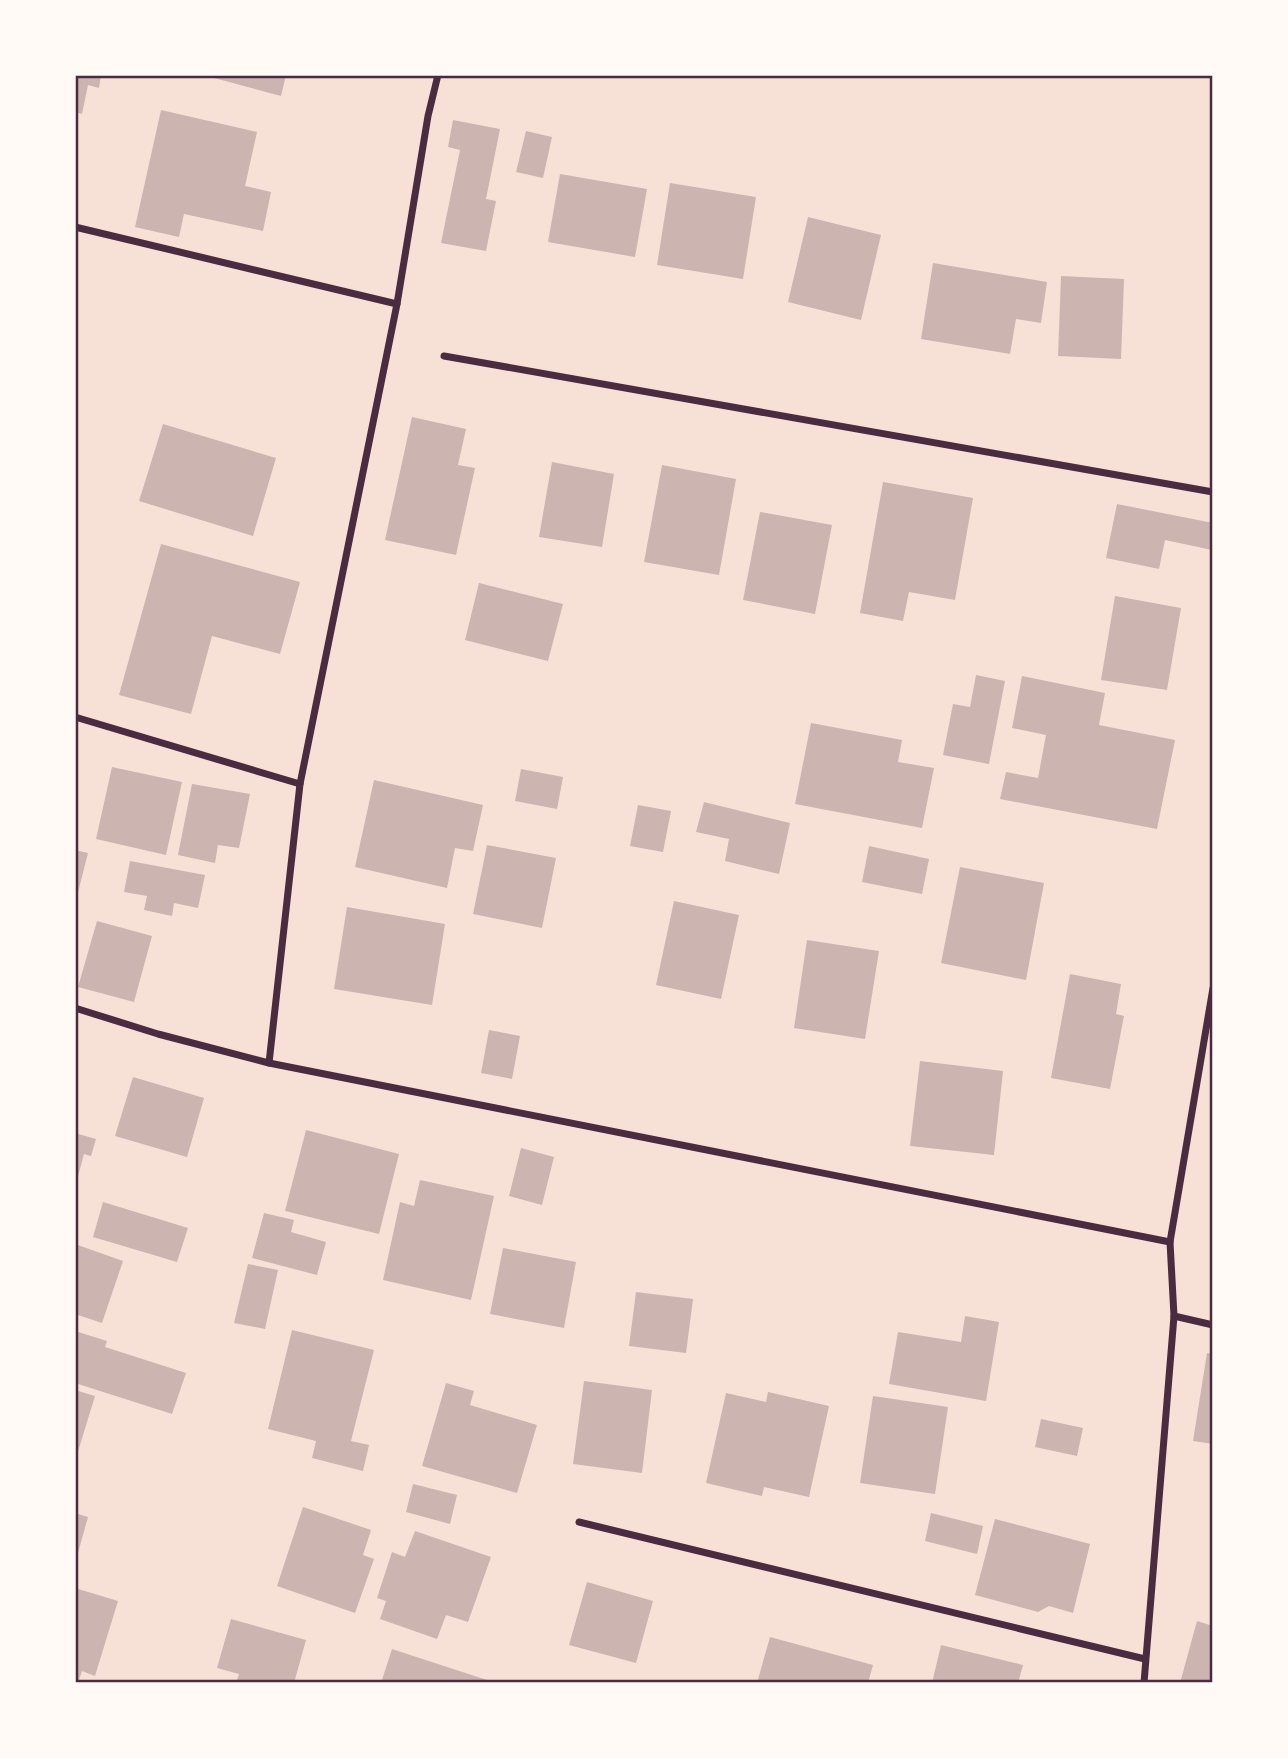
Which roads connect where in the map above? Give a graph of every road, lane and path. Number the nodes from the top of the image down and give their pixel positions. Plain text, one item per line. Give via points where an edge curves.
1 (438, 75) edge
2 (75, 227) edge
3 (397, 304) junction
4 (444, 356) dead end
5 (1213, 492) edge
6 (75, 717) edge
7 (299, 783) junction
8 (1213, 988) edge
9 (75, 1008) edge
10 (269, 1063) junction
11 (1170, 1242) junction
12 (1174, 1316) junction
13 (1213, 1325) edge
14 (579, 1522) dead end
15 (1145, 1659) junction
16 (1144, 1683) edge

1 - 3 street
2 - 3 street
3 - 7 street
4 - 5 street
6 - 7 street
7 - 10 street
8 - 11 street
9 - 10 street
10 - 11 street
11 - 12 street
12 - 13 street
12 - 15 street
14 - 15 street
15 - 16 street

